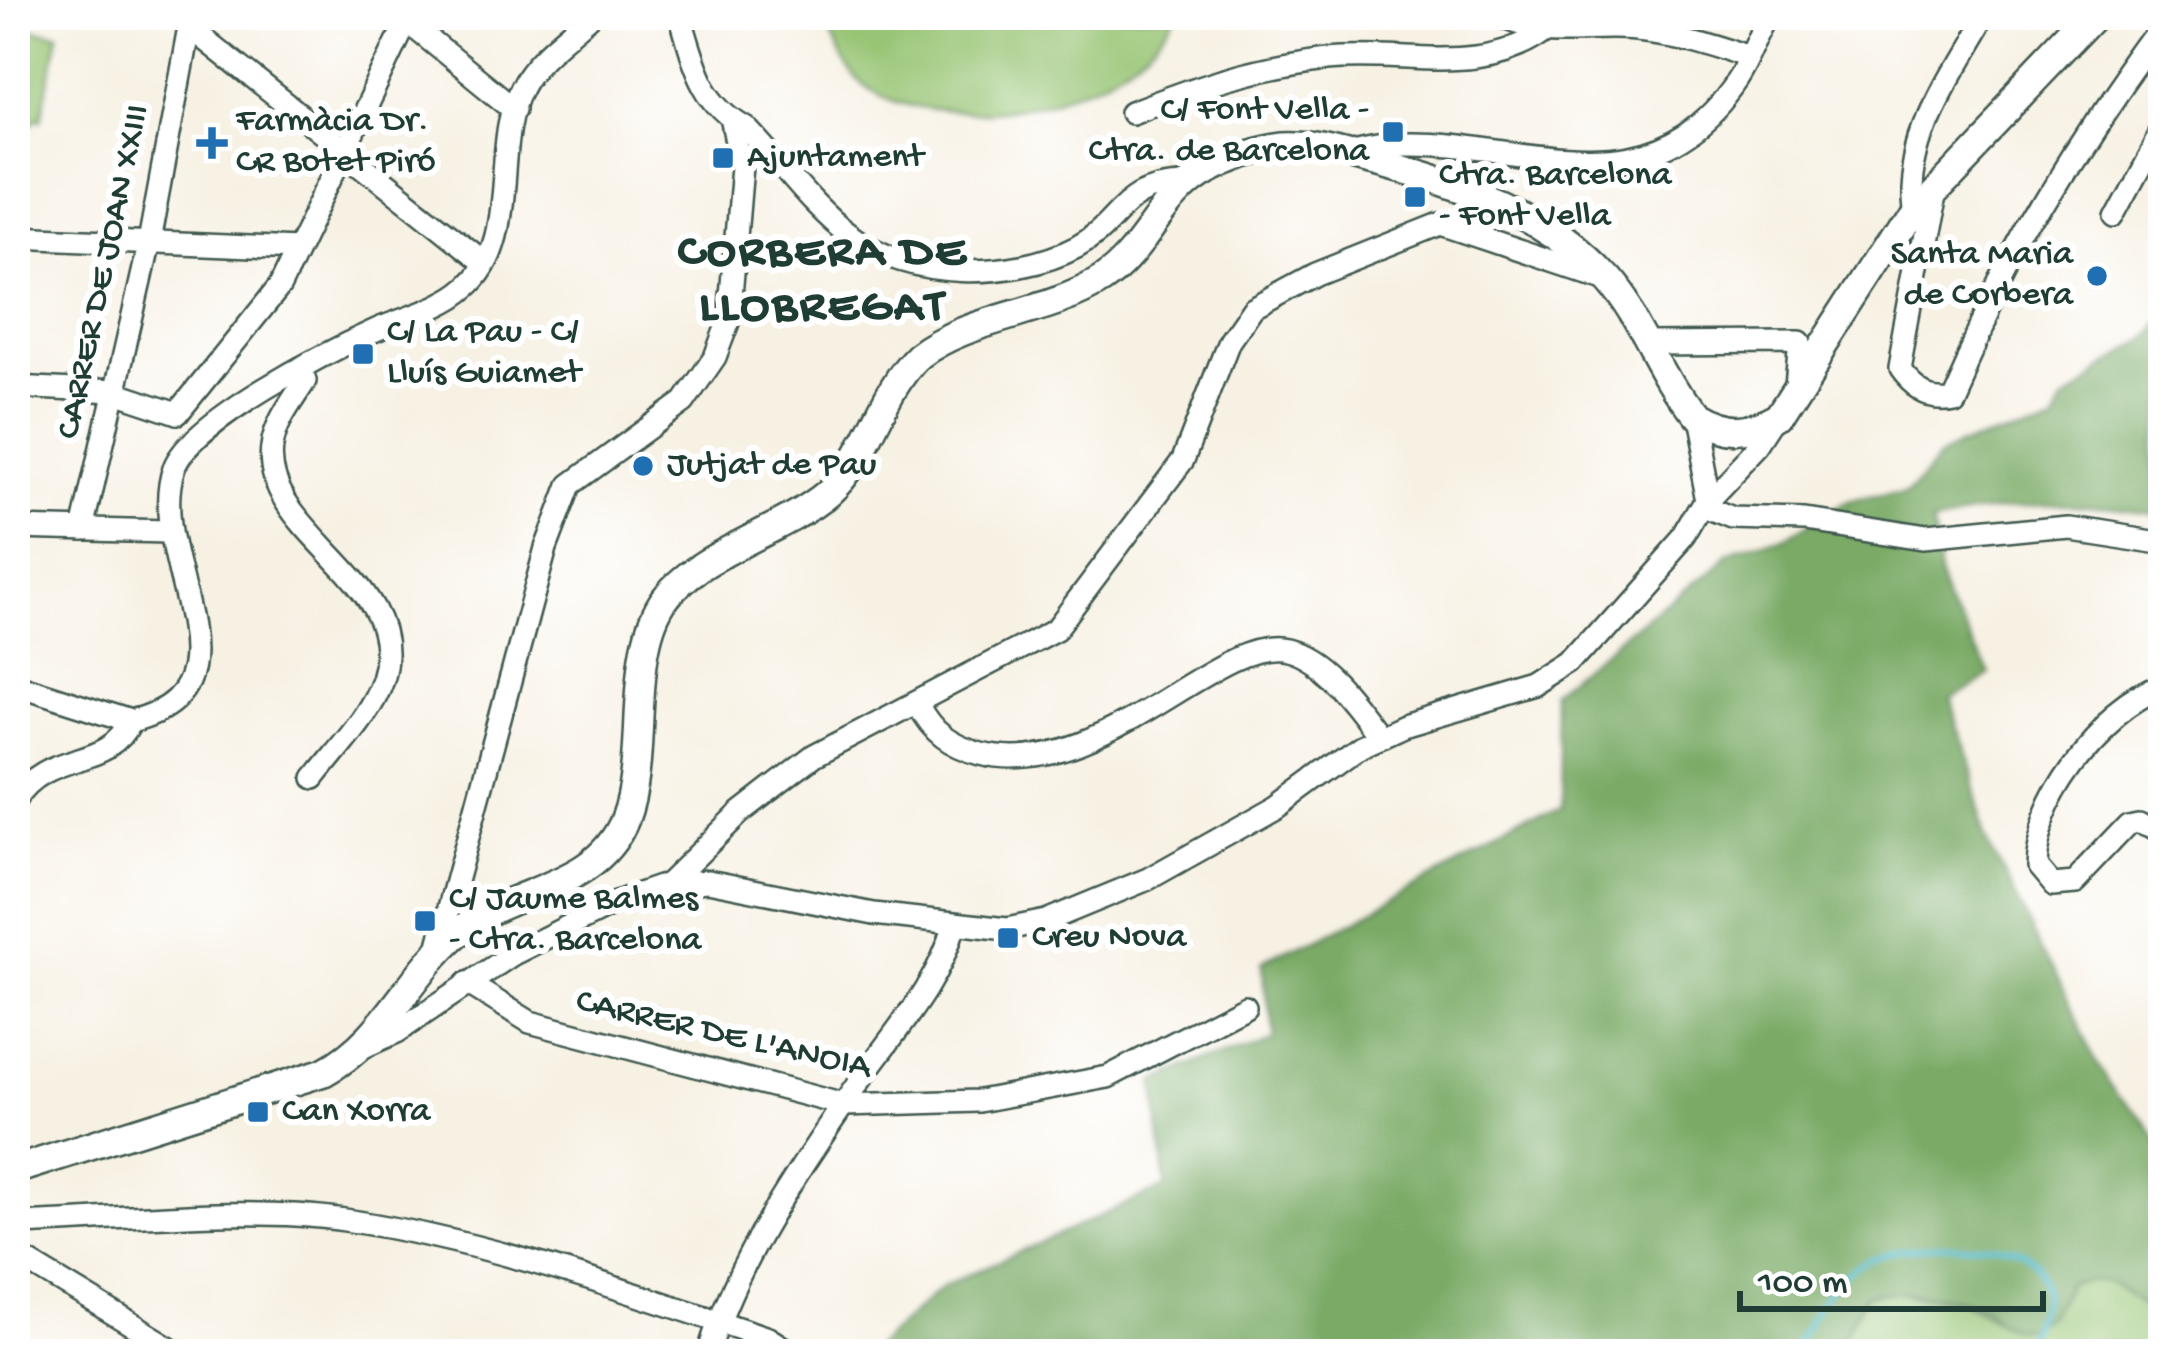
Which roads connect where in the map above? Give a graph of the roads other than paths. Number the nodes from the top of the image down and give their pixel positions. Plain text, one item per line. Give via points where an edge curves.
1 (591, 15) edge
2 (680, 15) edge
3 (1498, 15) edge
4 (1772, 15) edge
5 (1982, 15) edge
6 (2097, 15) edge
7 (405, 17) edge
8 (2163, 25) edge
9 (1546, 30) junction
10 (1749, 57) junction
11 (514, 109) junction
12 (1131, 112) dead end
13 (732, 118) junction
14 (2163, 124) edge
15 (342, 150) junction
16 (1414, 158) junction
17 (780, 161) junction
18 (742, 166) junction
19 (1184, 184) junction
20 (1923, 199) junction
21 (1126, 200) junction
22 (2116, 211) dead end
23 (1152, 224) junction
24 (15, 237) edge
25 (149, 242) junction
26 (297, 249) junction
27 (485, 263) junction
28 (1605, 279) junction
29 (1649, 344) junction
30 (301, 368) junction
31 (15, 387) edge
32 (1796, 391) junction
33 (115, 392) junction
34 (180, 410) junction
35 (1779, 416) junction
36 (1692, 417) junction
37 (212, 426) junction
38 (194, 441) junction
39 (1708, 500) junction
40 (2163, 524) edge
41 (15, 528) edge
42 (83, 530) junction
43 (167, 532) junction
44 (2140, 536) junction
45 (2163, 541) edge
46 (15, 684) edge
47 (2163, 687) edge
48 (918, 705) junction
49 (131, 721) junction
50 (1379, 737) junction
51 (314, 778) dead end
52 (15, 800) edge
53 (2163, 831) edge
54 (668, 884) junction
55 (454, 888) junction
56 (480, 916) junction
57 (954, 927) junction
58 (437, 952) junction
59 (467, 983) junction
60 (1245, 1006) dead end
61 (366, 1046) junction
62 (844, 1105) junction
63 (15, 1169) edge
64 (15, 1223) edge
65 (15, 1254) edge
66 (718, 1322) junction
67 (180, 1354) edge
68 (708, 1354) edge
69 (794, 1354) edge

1 - 11 street via 527,76
2 - 13 street via 704,89
3 - 9 street
4 - 10 street
5 - 20 street via 1913,147 1907,180
6 - 20 street
7 - 11 street
7 - 15 street
8 - 20 street via 2037,212 1996,280 1948,391 1936,394 1909,382 1900,355
9 - 10 street via 1635,29
9 - 12 street via 1523,46 1466,61 1363,55 1235,71
10 - 16 street via 1695,127 1641,153 1571,164
11 - 27 street
13 - 17 street
13 - 18 street
14 - 22 street
15 - 25 street, CARRER DE JOAN XXIII via 189,27
15 - 26 street
15 - 27 street
16 - 19 street via 1270,148
16 - 28 street via 1564,241
17 - 18 street
17 - 21 street via 849,236 916,263 978,274 1080,245
18 - 55 street via 730,320 715,358 684,402 570,485
19 - 21 street
19 - 23 street
20 - 32 street
21 - 23 street
23 - 56 street via 1128,258 1080,293 918,356 830,492 675,587 655,616 625,819 574,876
24 - 25 street
25 - 26 street
25 - 33 street, CARRER DE JOAN XXIII
26 - 34 street via 280,286
27 - 30 street via 461,292
28 - 29 street
28 - 48 street via 1440,224 1263,300 1229,341 1184,460 1080,602 1032,645
29 - 32 street via 1800,343
29 - 36 street
30 - 37 street
30 - 51 street via 305,381 272,442 274,476 370,600 384,650 371,703
31 - 33 street
32 - 35 street
33 - 34 street
33 - 42 street, CARRER DE JOAN XXIII
34 - 37 street
34 - 38 street
35 - 36 street via 1742,431
35 - 39 street
36 - 39 street
37 - 38 street
38 - 43 street via 174,468
39 - 44 street via 1732,519 1804,521 1926,541 2066,526
39 - 50 street via 1686,538 1576,663 1517,695
40 - 44 street
41 - 42 street
42 - 43 street
43 - 49 street via 196,667 182,697
44 - 45 street
46 - 49 street
47 - 53 street via 2116,713 2094,738 2041,826 2034,865 2050,884 2075,882 2133,821
48 - 50 street via 935,731 960,747 1012,759 1054,756 1240,660 1278,649 1305,658
48 - 54 street via 788,773
49 - 52 street via 117,744 39,772
50 - 57 street via 1148,879 1027,926
54 - 57 street via 708,881
54 - 59 street via 568,924
55 - 56 street
55 - 58 street
56 - 58 street
57 - 62 street via 932,979
58 - 61 street
59 - 61 street
59 - 62 street, CARRER DE L'ANOIA via 530,1022
60 - 62 street, CARRER DE L'ANOIA via 1108,1077 979,1101
61 - 63 street via 297,1084
62 - 66 street
64 - 66 street via 342,1220 548,1262
65 - 67 street
66 - 68 street
66 - 69 street

